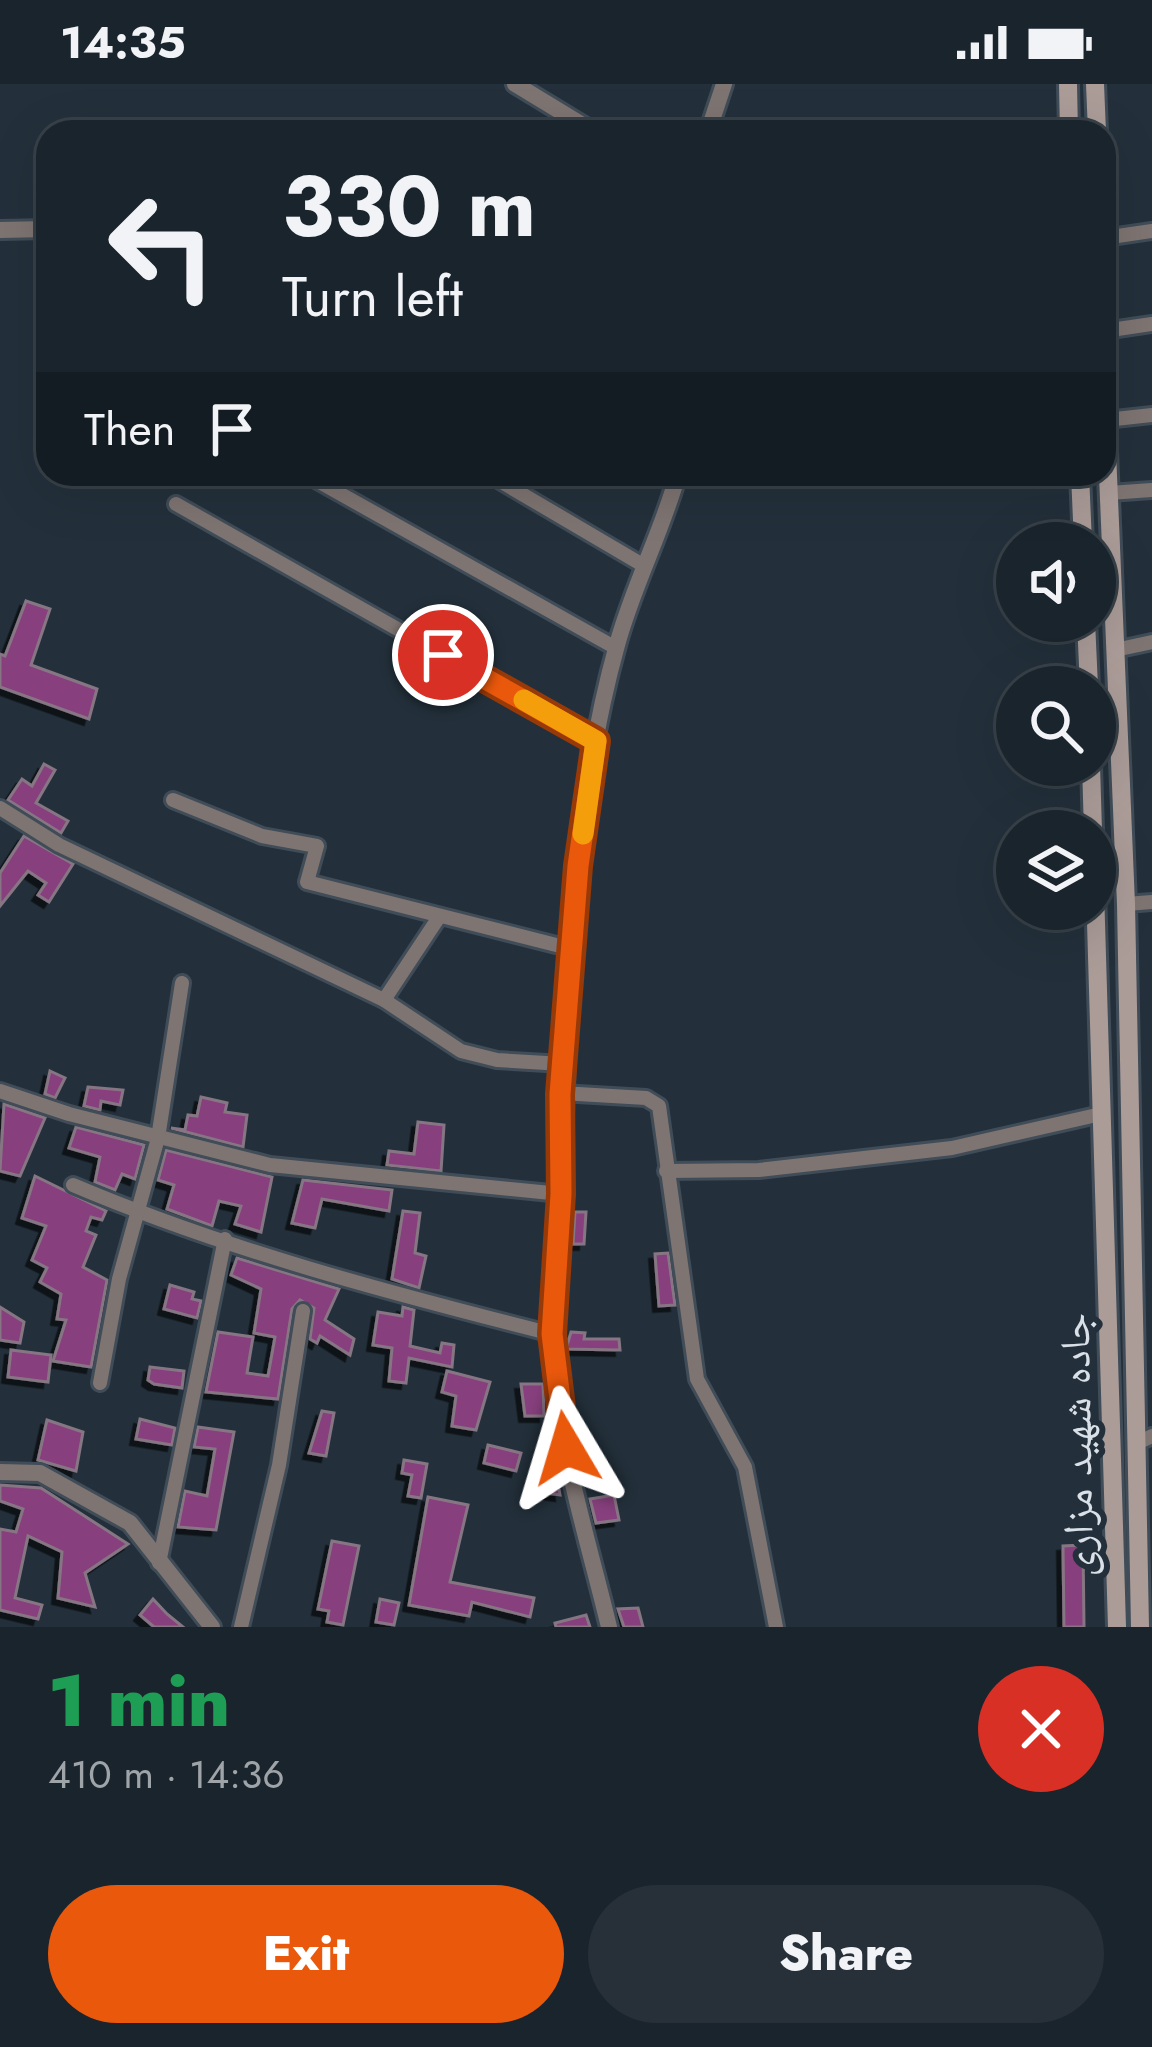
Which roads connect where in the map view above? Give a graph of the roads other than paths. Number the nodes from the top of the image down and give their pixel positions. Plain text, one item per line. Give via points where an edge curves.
1 (515, 84) edge
2 (724, 84) edge
3 (1068, 84) edge
4 (1095, 84) edge
5 (574, 120) edge
6 (712, 120) edge
7 (1069, 120) edge
8 (1096, 120) edge
9 (36, 229) edge
10 (0, 230) edge
11 (1152, 231) edge
12 (1116, 236) edge
13 (1152, 324) edge
14 (1116, 329) edge
15 (1152, 415) edge
16 (1116, 419) edge
17 (326, 486) edge
18 (508, 486) edge
19 (671, 486) edge
20 (1081, 486) edge
21 (1109, 486) edge
22 (1152, 490) edge
23 (1109, 493) junction
24 (176, 504) dead end
25 (1082, 522) edge
26 (641, 564) junction
27 (1152, 643) edge
28 (616, 648) junction
29 (1114, 650) junction
30 (596, 741) junction
31 (172, 800) dead end
32 (0, 808) edge
33 (1152, 902) edge
34 (1126, 904) junction
35 (439, 917) junction
36 (1096, 930) edge
37 (572, 949) junction
38 (182, 982) dead end
39 (384, 1000) junction
40 (563, 1064) junction
41 (0, 1091) edge
42 (560, 1094) junction
43 (1102, 1114) junction
44 (158, 1138) junction
45 (666, 1171) junction
46 (73, 1185) dead end
47 (561, 1194) junction
48 (137, 1212) junction
49 (225, 1239) junction
50 (1132, 1257) junction
51 (1108, 1261) junction
52 (303, 1312) dead end
53 (1132, 1322) junction
54 (1108, 1324) junction
55 (552, 1334) junction
56 (1143, 1364) edge
57 (100, 1383) dead end
58 (1143, 1440) edge
59 (0, 1472) edge
60 (159, 1563) junction
61 (212, 1627) edge
62 (242, 1627) edge
63 (609, 1627) edge
64 (776, 1627) edge
65 (1117, 1627) edge
66 (1140, 1627) edge

1 - 5 street
2 - 6 street
3 - 7 main road
4 - 8 main road
9 - 10 street
11 - 12 street
13 - 14 street
15 - 16 street
17 - 28 street
18 - 26 street
19 - 26 street
20 - 25 main road
21 - 23 main road
22 - 23 street
23 - 29 main road
24 - 30 street
26 - 28 street
27 - 29 street
28 - 30 street
29 - 34 main road
30 - 37 street
31 - 35 street via 262,836 317,846 307,882
32 - 39 street
33 - 34 street
34 - 50 main road
35 - 37 street
35 - 39 street
36 - 43 main road, جاده شهید مزاری
37 - 40 street
38 - 44 street
39 - 40 street via 461,1051
40 - 42 street
41 - 44 street
42 - 45 street via 656,1099
42 - 47 street
43 - 45 street via 952,1148 759,1170
43 - 51 main road, جاده شهید مزاری
44 - 47 street via 337,1174
44 - 48 street
45 - 64 street via 697,1379 746,1467
46 - 48 street
47 - 55 street
48 - 49 street
48 - 57 street
49 - 55 street via 380,1291
49 - 60 street
50 - 51 main road via 1121,1271
50 - 53 main road
51 - 54 main road, جاده شهید مزاری
52 - 62 street
53 - 54 main road via 1117,1308
53 - 56 main road
54 - 65 main road, جاده شهید مزاری
55 - 63 street via 566,1448
56 - 58 main road
58 - 66 main road
59 - 60 street via 40,1473 66,1486 130,1523
60 - 61 street

